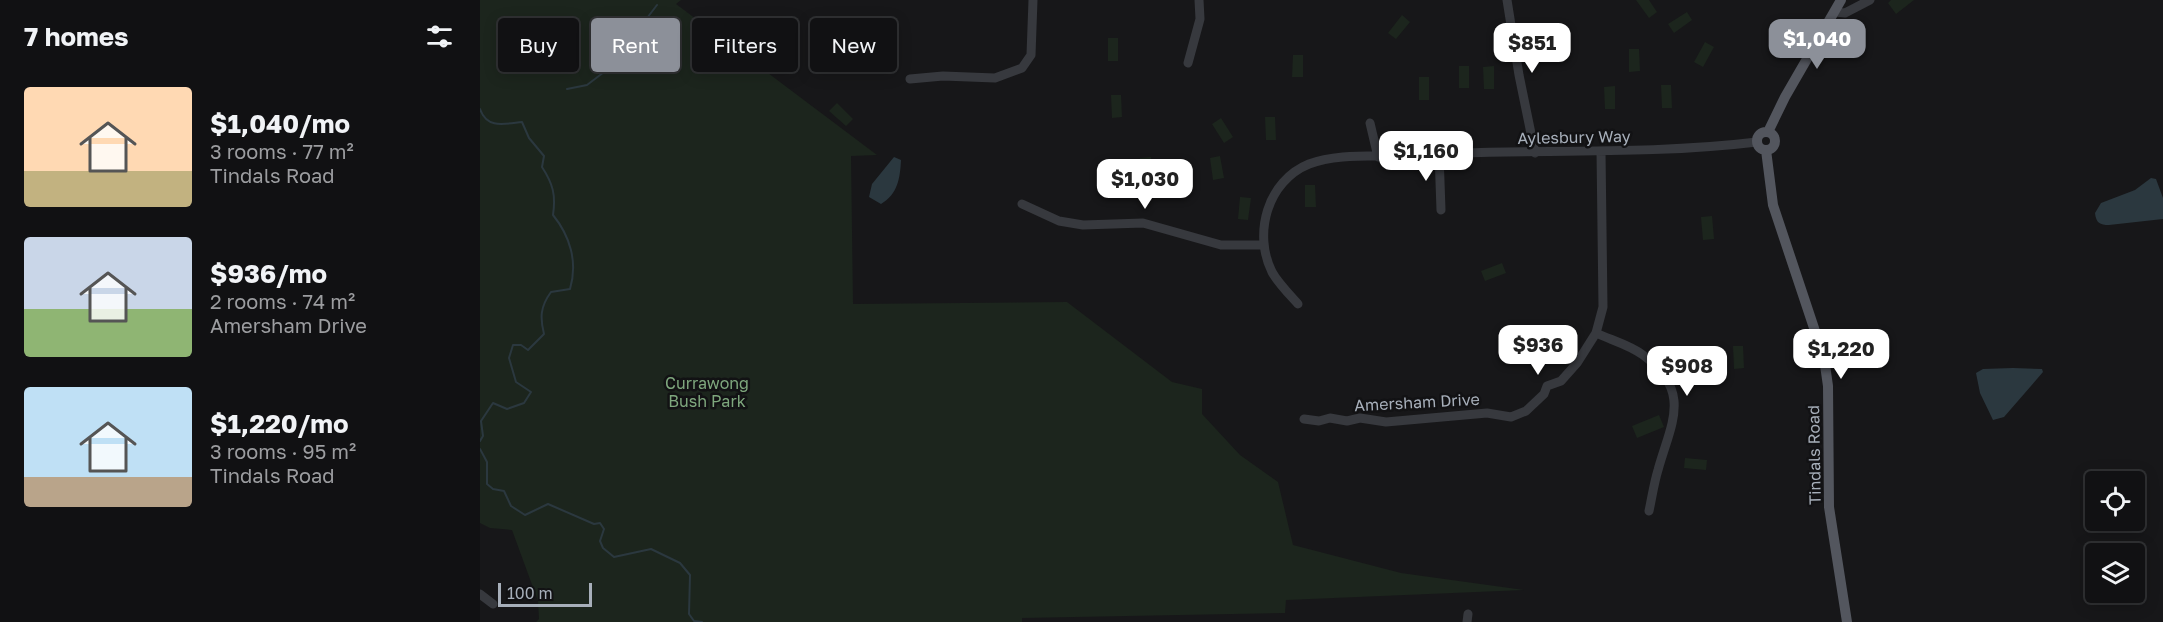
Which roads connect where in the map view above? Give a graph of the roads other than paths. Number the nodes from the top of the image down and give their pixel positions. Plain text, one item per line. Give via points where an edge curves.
1 (1034, 0) edge
2 (1199, 0) edge
3 (1507, 0) edge
4 (1841, 0) edge
5 (1870, 0) edge
6 (1835, 12) junction
7 (1188, 63) dead end
8 (910, 79) dead end
9 (1370, 123) dead end
10 (1768, 132) junction
11 (1756, 142) junction
12 (1766, 150) junction
13 (1601, 151) junction
14 (1439, 153) junction
15 (1535, 153) junction
16 (1378, 157) junction
17 (1022, 204) dead end
18 (1441, 210) dead end
19 (1264, 245) junction
20 (1298, 304) dead end
21 (1596, 333) junction
22 (1304, 419) dead end
23 (1649, 511) dead end
24 (480, 594) edge
25 (493, 604) dead end
26 (1847, 622) edge

1 - 8 street via 1031,55 1022,68 995,78
2 - 7 street via 1200,19
3 - 15 street
4 - 6 main road
5 - 6 street via 1845,13
6 - 10 main road
9 - 16 street
10 - 11 main road via 1760,134
10 - 12 main road via 1775,141
11 - 12 main road
11 - 13 street, Aylesbury Way via 1698,149
12 - 26 main road, Tindals Road via 1773,205 1824,358 1829,507
13 - 15 street, Aylesbury Way
13 - 21 street, Amersham Drive via 1603,308
14 - 15 street, Aylesbury Way
14 - 16 street, Aylesbury Way
14 - 18 street
16 - 19 street, Aylesbury Way via 1328,158 1293,174 1267,210 1262,232
17 - 19 street via 1059,221 1083,225 1143,223 1221,245
19 - 20 street, Aylesbury Way via 1272,272
21 - 22 street, Amersham Drive via 1561,381 1547,386 1526,411 1511,417 1487,413 1386,422 1360,418 1319,422
21 - 23 street via 1642,354 1665,376 1675,401 1673,428
24 - 25 street

